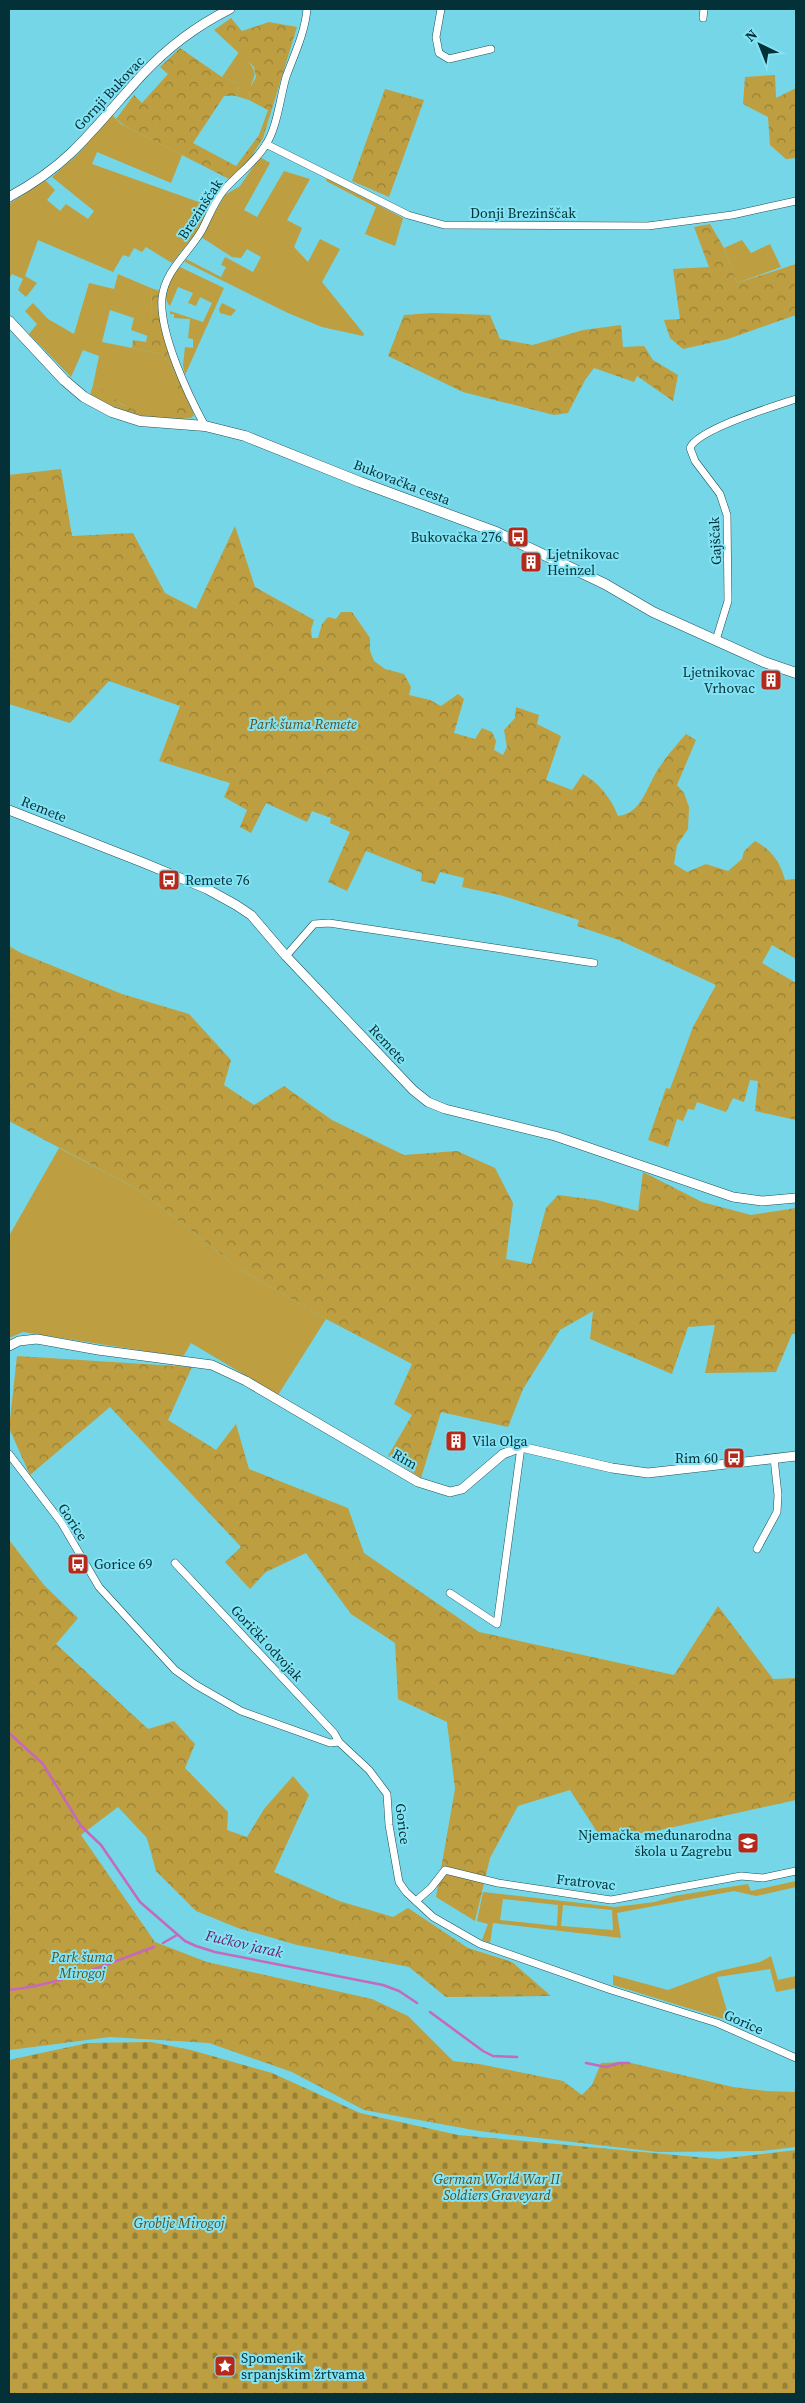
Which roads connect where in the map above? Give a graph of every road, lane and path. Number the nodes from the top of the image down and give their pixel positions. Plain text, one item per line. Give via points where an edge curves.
1 (230, 9) edge
2 (307, 9) edge
3 (441, 9) edge
4 (704, 9) edge
5 (703, 18) dead end
6 (491, 50) dead end
7 (266, 144) junction
8 (9, 198) edge
9 (796, 201) edge
10 (9, 321) edge
11 (796, 399) edge
12 (204, 426) junction
13 (716, 640) junction
14 (796, 673) edge
15 (9, 810) edge
16 (286, 956) junction
17 (594, 963) dead end
18 (796, 1198) edge
19 (9, 1346) edge
20 (521, 1446) junction
21 (9, 1454) edge
22 (796, 1456) edge
23 (774, 1458) junction
24 (757, 1549) dead end
25 (175, 1563) dead end
26 (450, 1593) dead end
27 (339, 1742) junction
28 (796, 1870) edge
29 (416, 1901) junction
30 (796, 2058) edge

1 - 8 street, Gornji Bukovac via 203,24 169,50 71,153
2 - 7 street, Brezinščak via 302,35
3 - 6 street via 436,37 438,53 449,59
4 - 5 street
7 - 9 street, Donji Brezinščak via 408,216 444,225 648,226 732,215
7 - 12 street, Brezinščak via 220,195 164,288 164,319 171,346
10 - 12 main road, Bukovačka cesta via 64,380 97,406 140,422
11 - 13 street, Gajščak via 701,436 690,448 695,461 720,494 727,515 728,602
12 - 13 main road, Bukovačka cesta via 245,436 496,532 605,584 653,612
13 - 14 main road, Bukovačka cesta
15 - 16 street, Remete via 207,889 251,915
16 - 17 street via 314,924 329,923
16 - 18 street, Remete via 428,1102 554,1136 733,1196 762,1200
19 - 20 street, Rim via 36,1339 212,1365 246,1381 436,1490 450,1492 462,1489 503,1454
20 - 23 street via 612,1468 648,1473
20 - 26 street via 497,1624
21 - 27 street, Gorice via 61,1522 99,1587 176,1670 240,1710 330,1743
22 - 23 street
23 - 24 street via 777,1512
25 - 27 street, Gorički odvojak
27 - 29 street, Gorice via 369,1770 387,1794 399,1882
28 - 29 street, Fratrovac via 763,1878 741,1876 611,1900 498,1883 444,1870
29 - 30 street, Gorice via 433,1917 480,1944 717,2023

